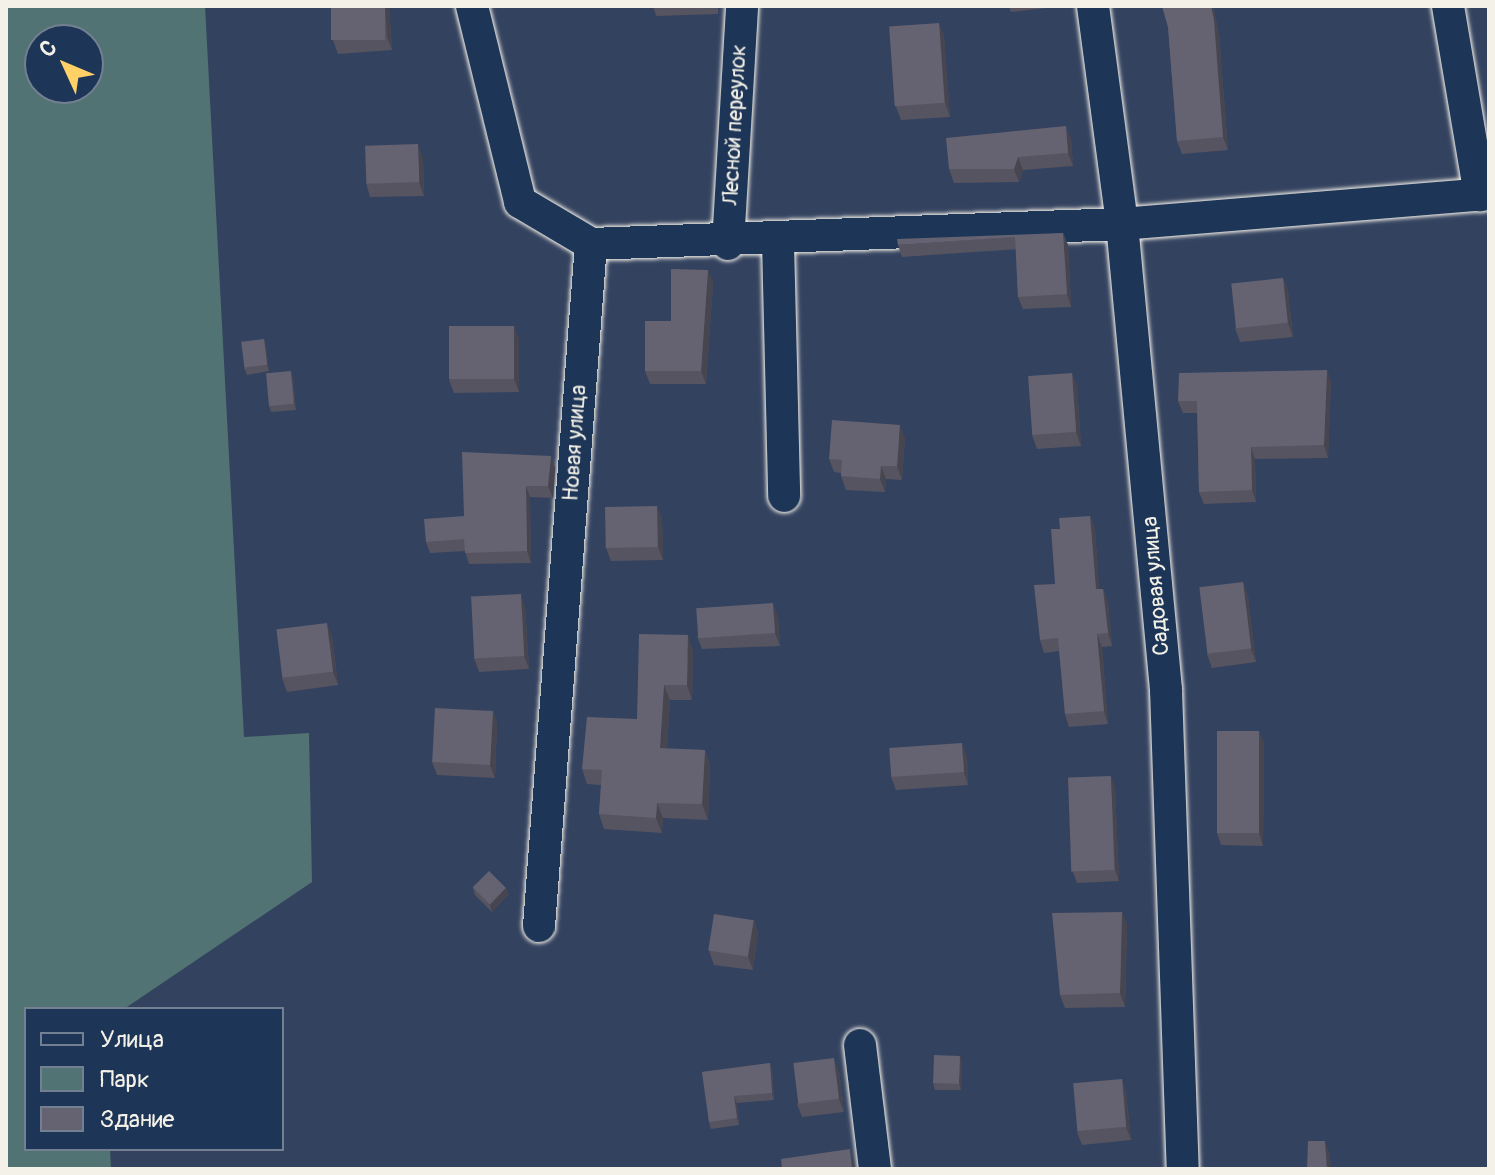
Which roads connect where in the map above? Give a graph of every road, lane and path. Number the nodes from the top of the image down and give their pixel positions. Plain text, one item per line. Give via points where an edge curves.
1 (472, 6) edge
2 (742, 6) edge
3 (1093, 6) edge
4 (1448, 6) edge
5 (1484, 195) edge
6 (1122, 224) junction
7 (778, 242) junction
8 (591, 244) junction
9 (728, 244) junction
10 (784, 496) dead end
11 (539, 926) dead end
12 (860, 1045) dead end
13 (875, 1169) edge
14 (1183, 1169) edge

1 - 8 street via 520,202
2 - 9 street, Лесной переулок
3 - 6 street, Садовая улица
4 - 5 street
5 - 6 street
6 - 7 street
6 - 14 street, Садовая улица via 1166,690
7 - 9 street
7 - 10 street
8 - 9 street
8 - 11 street, Новая улица
12 - 13 street

